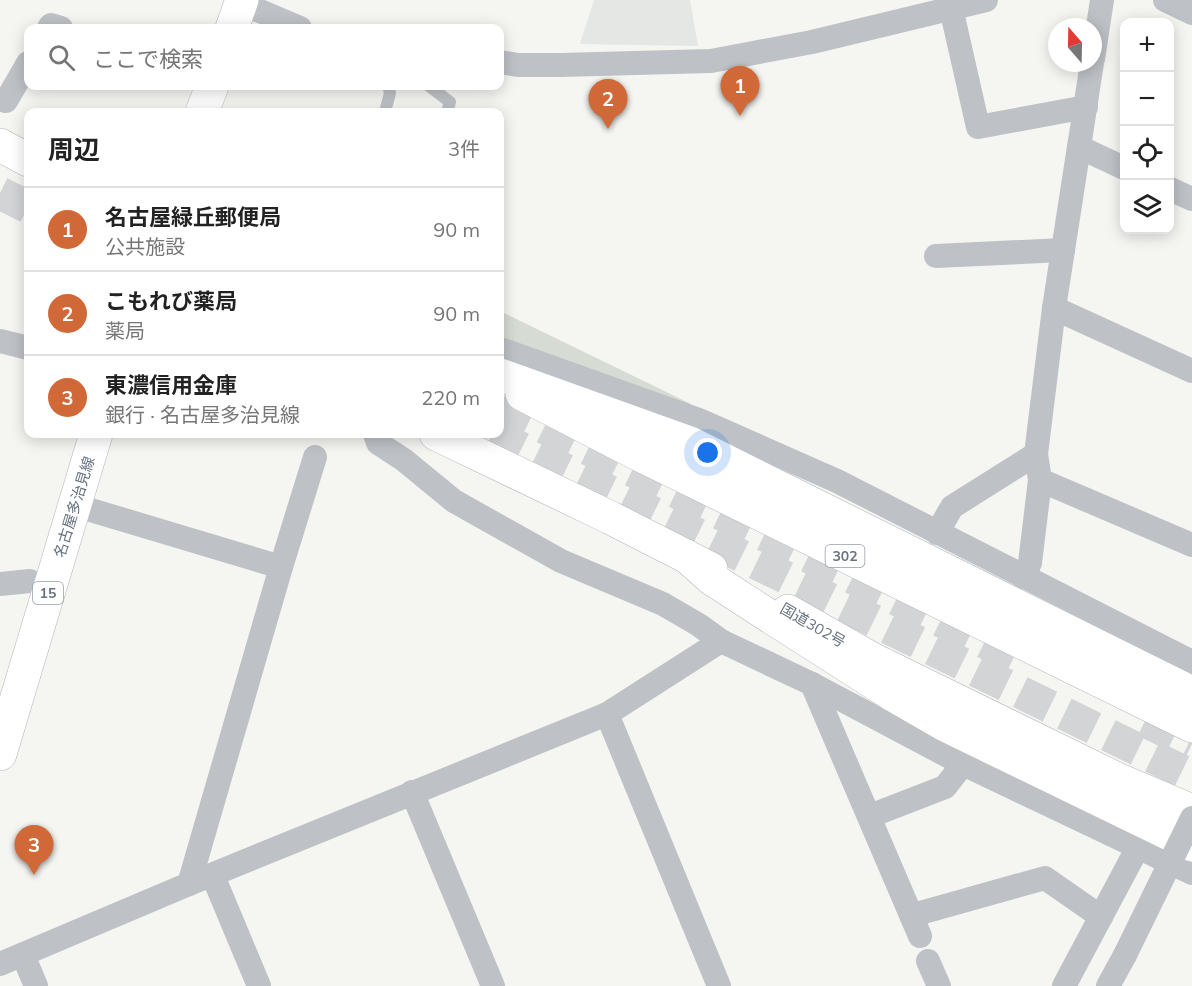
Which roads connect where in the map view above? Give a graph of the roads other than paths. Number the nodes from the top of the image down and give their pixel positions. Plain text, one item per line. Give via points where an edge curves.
1 (986, 0) edge
2 (1102, 0) edge
3 (1165, 0) edge
4 (951, 8) junction
5 (238, 10) edge
6 (1192, 13) edge
7 (1099, 18) edge
8 (286, 24) edge
9 (504, 63) edge
10 (24, 70) edge
11 (1091, 72) edge
12 (210, 90) edge
13 (389, 90) edge
14 (434, 90) edge
15 (0, 99) edge
16 (204, 108) edge
17 (386, 108) edge
18 (448, 108) edge
19 (1086, 108) junction
20 (0, 145) edge
21 (1079, 147) junction
22 (24, 158) edge
23 (1120, 166) edge
24 (1174, 191) edge
25 (1192, 199) edge
26 (1063, 250) junction
27 (936, 256) dead end
28 (1054, 308) junction
29 (0, 341) edge
30 (24, 347) edge
31 (504, 350) edge
32 (1192, 372) edge
33 (504, 376) edge
34 (504, 384) edge
35 (95, 438) edge
36 (371, 438) edge
37 (444, 438) edge
38 (1036, 454) junction
39 (315, 457) dead end
40 (1040, 480) junction
41 (74, 505) junction
42 (937, 532) junction
43 (1192, 545) edge
44 (686, 556) junction
45 (281, 567) junction
46 (1023, 577) junction
47 (30, 581) dead end
48 (0, 584) edge
49 (721, 640) junction
50 (1192, 662) edge
51 (812, 684) junction
52 (1192, 693) edge
53 (607, 714) junction
54 (1192, 726) edge
55 (0, 754) edge
56 (963, 764) junction
57 (412, 792) junction
58 (1192, 811) edge
59 (870, 816) junction
60 (1192, 818) edge
61 (1192, 845) edge
62 (1138, 847) junction
63 (1192, 873) edge
64 (213, 876) junction
65 (189, 885) junction
66 (1101, 916) junction
67 (23, 955) junction
68 (928, 960) dead end
69 (0, 964) edge
70 (36, 986) edge
71 (259, 986) edge
72 (493, 986) edge
73 (719, 986) edge
74 (939, 986) edge
75 (1064, 986) edge
76 (1108, 986) edge

1 - 4 street
2 - 7 street
3 - 6 street
4 - 9 street via 812,42 711,61
4 - 19 street via 978,127
5 - 8 street
10 - 15 street via 6,102
11 - 19 street
12 - 16 main road
13 - 17 lane
14 - 18 lane via 450,102
19 - 21 street
20 - 22 main road
21 - 23 street
21 - 26 street
24 - 25 street
26 - 27 street
26 - 28 street
28 - 32 street
28 - 38 street
29 - 30 street
31 - 42 street via 699,420 837,481
33 - 52 main road via 690,443
34 - 54 main road, 302
35 - 41 main road, 名古屋多治見線 / 15
36 - 49 street via 454,501 561,561 663,604
37 - 44 main road, 国道302号
38 - 40 street
38 - 42 street via 952,507
39 - 45 street
40 - 43 street
40 - 46 street via 1030,562
41 - 45 street
41 - 55 main road, 名古屋多治見線 / 15
42 - 46 street
44 - 58 main road, 国道302号 via 874,660 1119,780
44 - 61 main road via 712,579 945,725
45 - 65 street
46 - 50 street
47 - 48 street
49 - 51 street
49 - 53 street
51 - 56 street
51 - 59 street
53 - 57 street
53 - 73 street
56 - 59 street via 945,787
56 - 62 street
57 - 64 street
57 - 72 street
59 - 66 street via 917,925 1045,878
60 - 76 street, bridge
62 - 63 street
62 - 66 street
64 - 65 street
64 - 71 street
65 - 67 street
66 - 75 street
67 - 69 street
67 - 70 street
68 - 74 street

